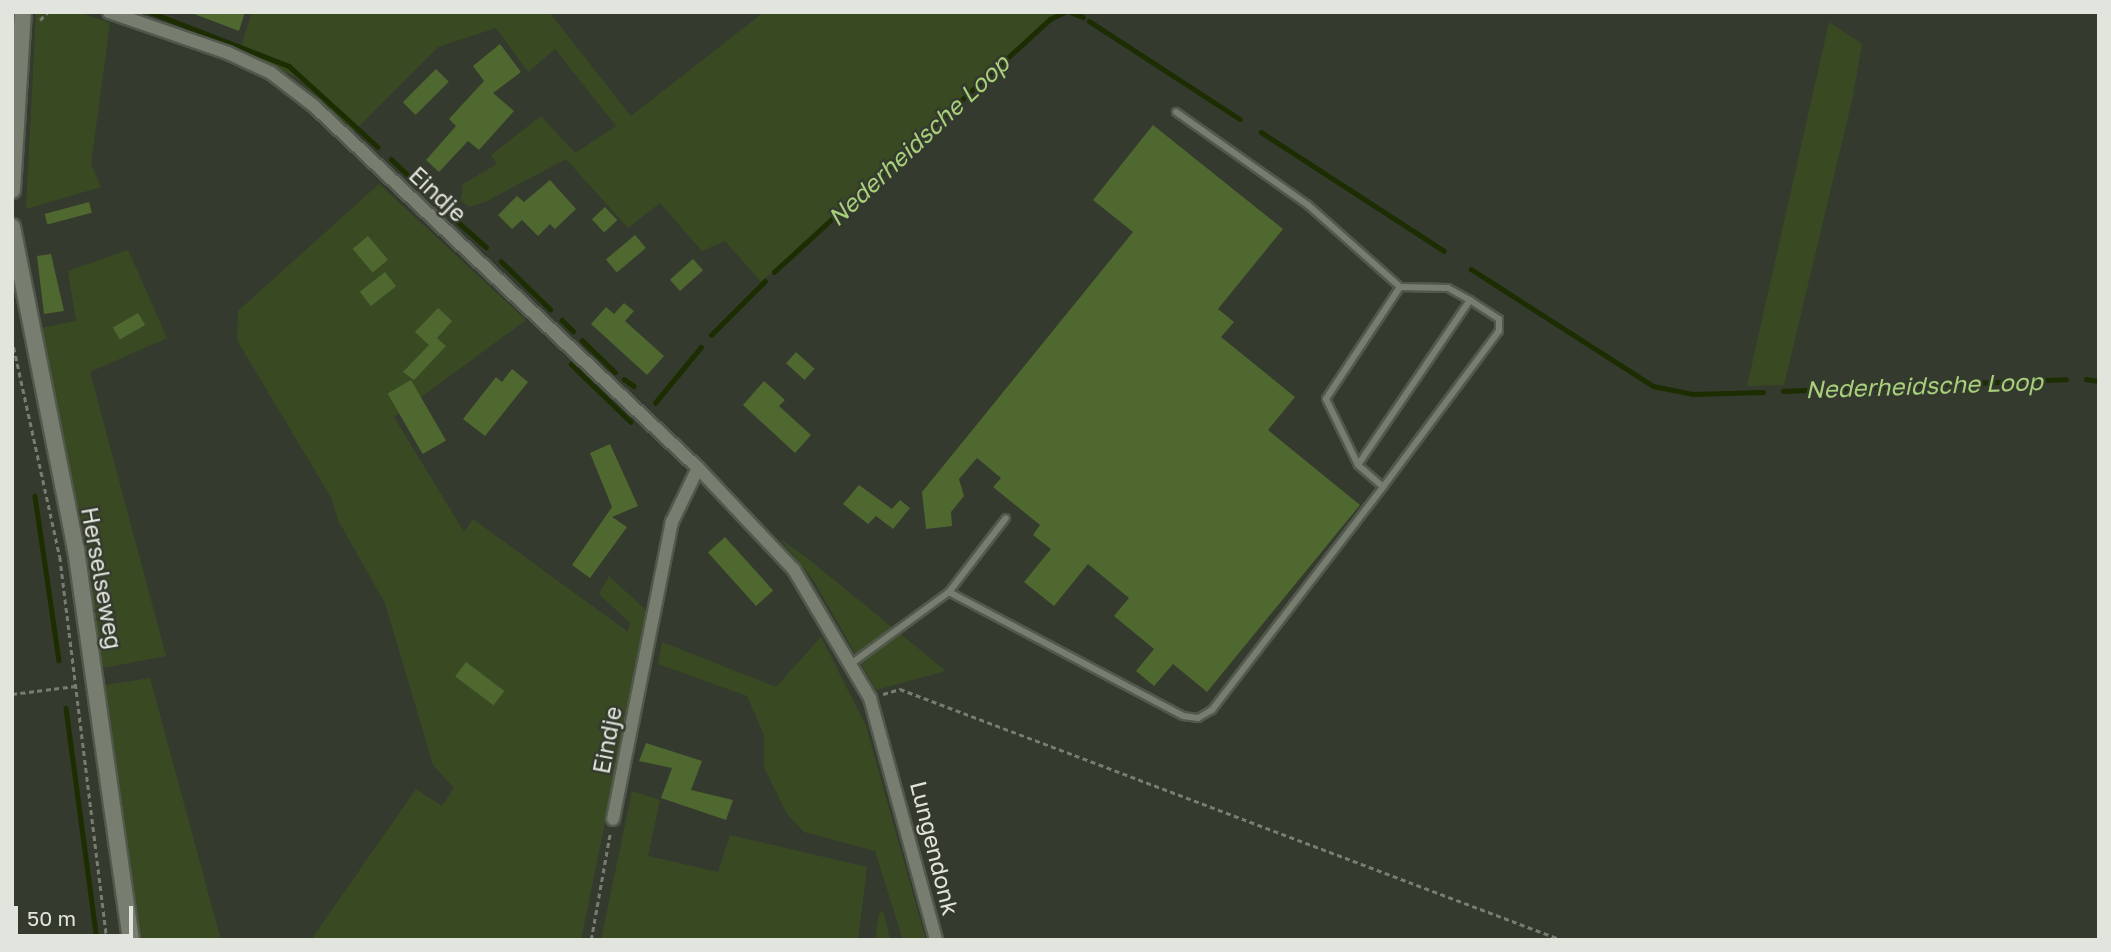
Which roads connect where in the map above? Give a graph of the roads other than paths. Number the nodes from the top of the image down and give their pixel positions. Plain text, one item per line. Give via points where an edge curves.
1 (23, 12) edge
2 (109, 12) edge
3 (1176, 112) dead end
4 (12, 190) edge
5 (12, 227) edge
6 (1400, 287) junction
7 (1470, 300) junction
8 (1358, 465) junction
9 (698, 468) junction
10 (1383, 488) junction
11 (1006, 518) dead end
12 (950, 592) junction
13 (852, 663) junction
14 (892, 767) joint
15 (613, 819) road end
16 (131, 940) edge
17 (936, 940) edge

1 - 4 street
2 - 9 street, Eindje via 228,53 271,73 314,106
3 - 6 lane via 1308,205
5 - 16 street, Herselseweg via 76,549
6 - 7 lane via 1448,288
6 - 8 lane via 1326,399
7 - 8 lane
7 - 10 lane via 1499,318 1499,331
8 - 10 lane
9 - 13 street, Eindje via 794,570
9 - 15 street, Eindje via 672,522
10 - 12 lane via 1212,710 1198,718 1183,716
11 - 12 lane
12 - 13 lane
13 - 14 street, Eindje via 870,698
14 - 17 street, Lungendonk

